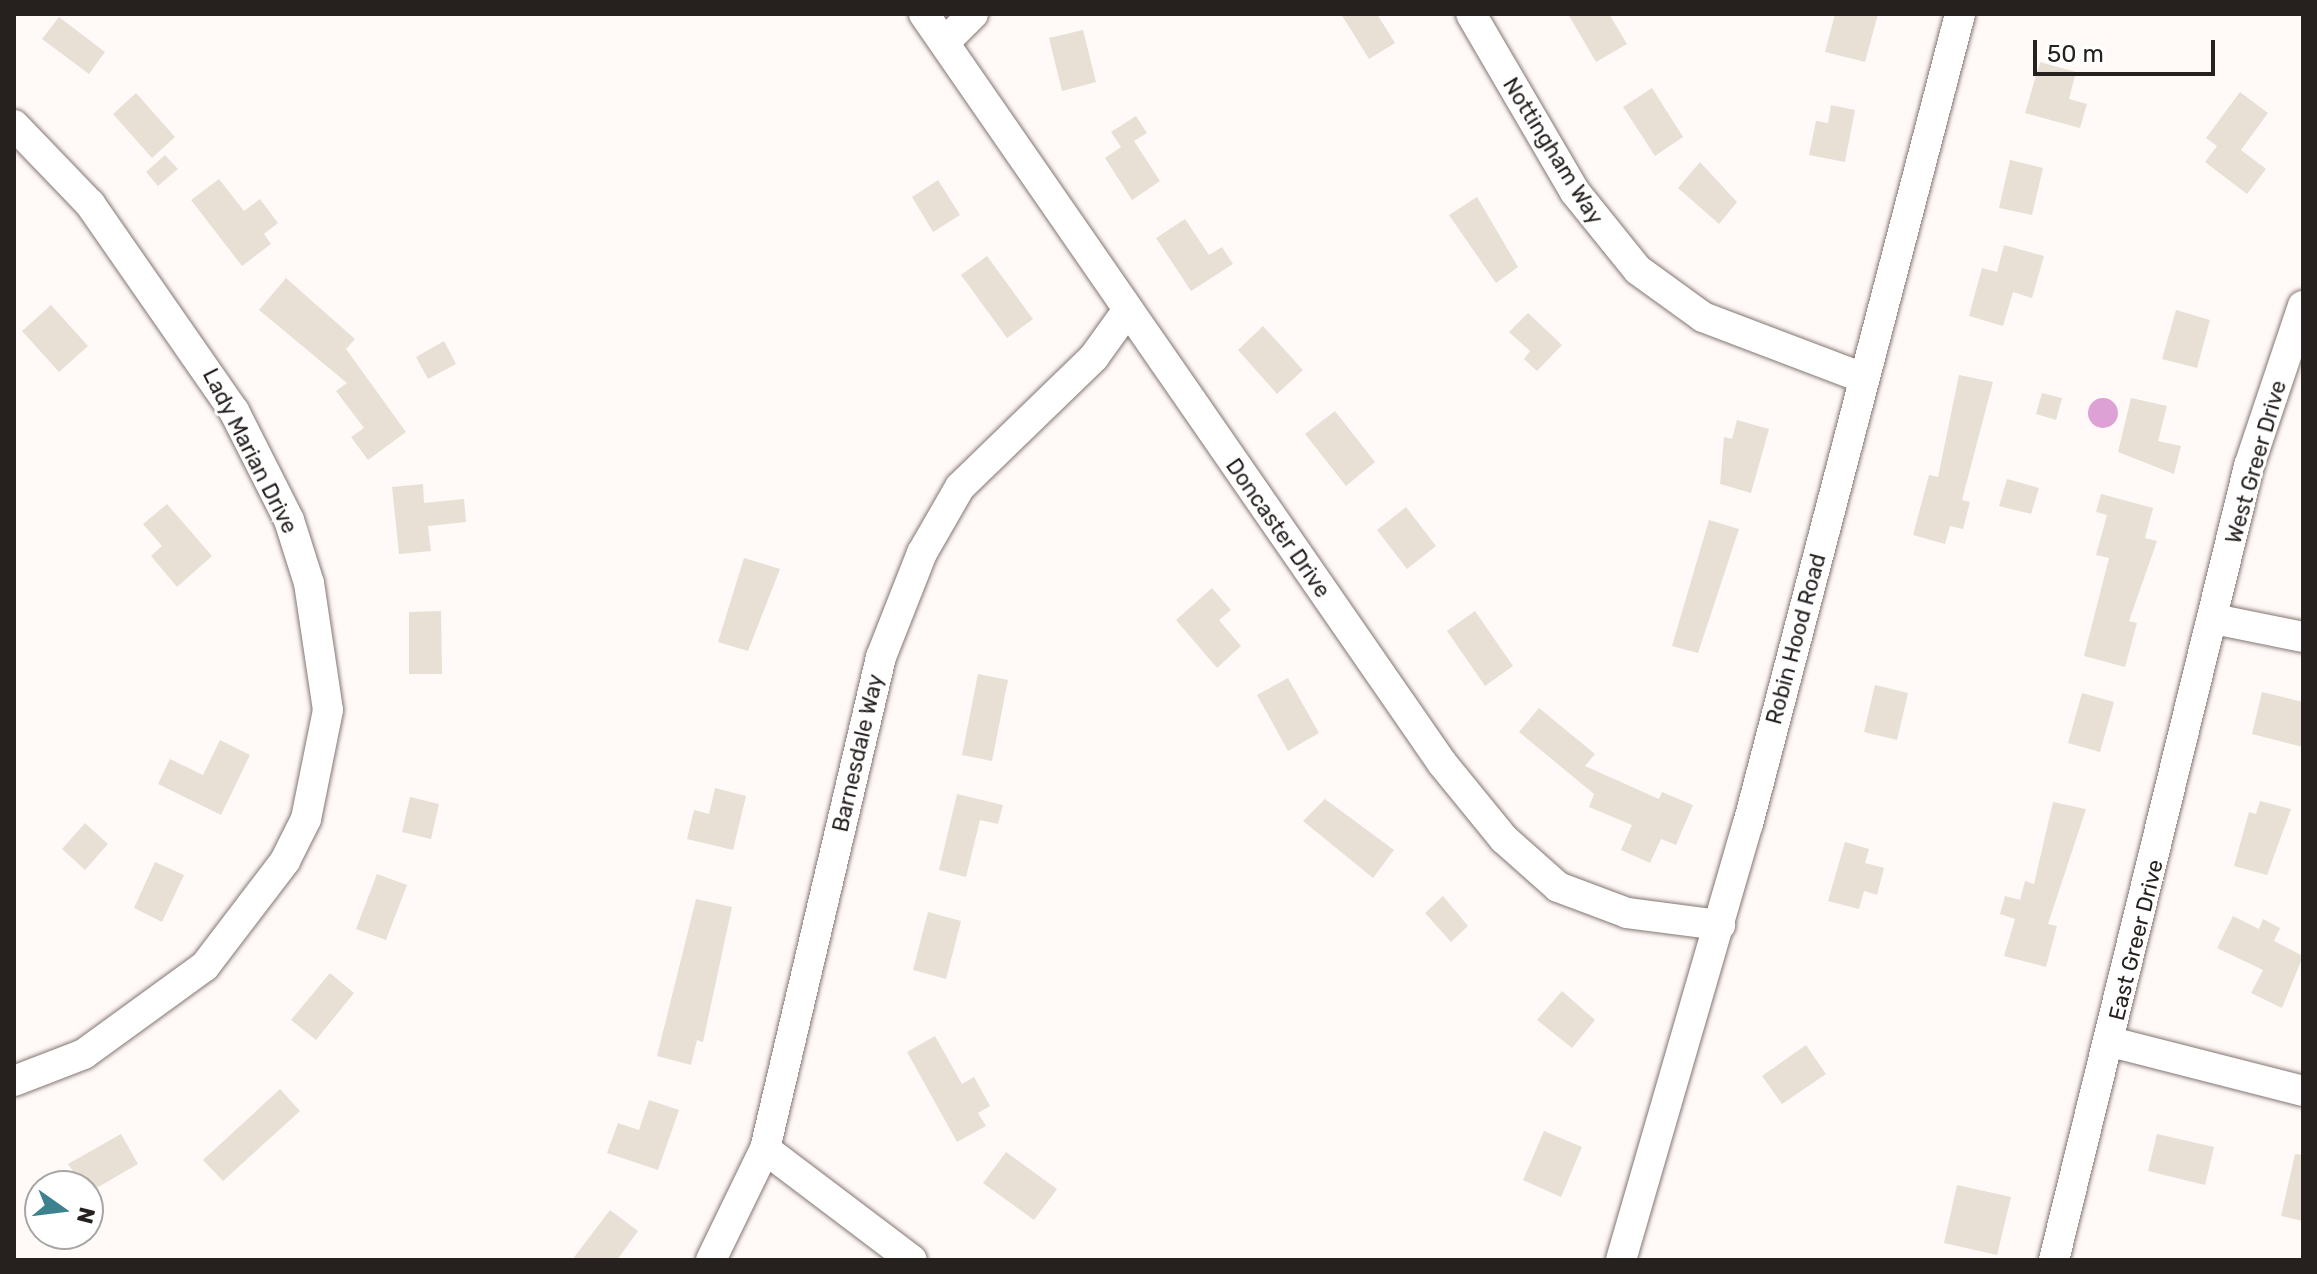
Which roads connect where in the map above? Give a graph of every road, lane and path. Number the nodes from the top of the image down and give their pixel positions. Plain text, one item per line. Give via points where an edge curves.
1 (924, 14) edge
2 (973, 14) edge
3 (1471, 14) edge
4 (1960, 14) edge
5 (946, 41) junction
6 (14, 125) edge
7 (2303, 306) edge
8 (1127, 311) junction
9 (1864, 378) junction
10 (2214, 619) junction
11 (2303, 637) edge
12 (1720, 925) junction
13 (2111, 1042) junction
14 (14, 1081) edge
15 (2303, 1091) edge
16 (765, 1149) junction
17 (711, 1260) edge
18 (912, 1260) edge
19 (1621, 1260) edge
20 (2054, 1260) edge

1 - 5 street, Doncaster Drive
2 - 5 street
3 - 9 street, Nottingham Way via 1575,192 1638,270 1703,317
4 - 9 street, Robin Hood Road
5 - 8 street, Doncaster Drive
6 - 14 street, Lady Marian Drive via 90,204 234,411 289,520 309,583 328,710 306,819 285,861 205,966 84,1054
7 - 10 street, West Greer Drive via 2249,466
8 - 12 street, Doncaster Drive via 1442,763 1523,859 1558,887 1627,913
8 - 16 street, Barnesdale Way via 1094,357 960,487 922,553 881,657
9 - 12 street, Robin Hood Road
10 - 11 street
10 - 13 street, East Greer Drive
12 - 19 street, Robin Hood Road
13 - 15 street
13 - 20 street, East Greer Drive
16 - 17 street, Barnesdale Way
16 - 18 street

